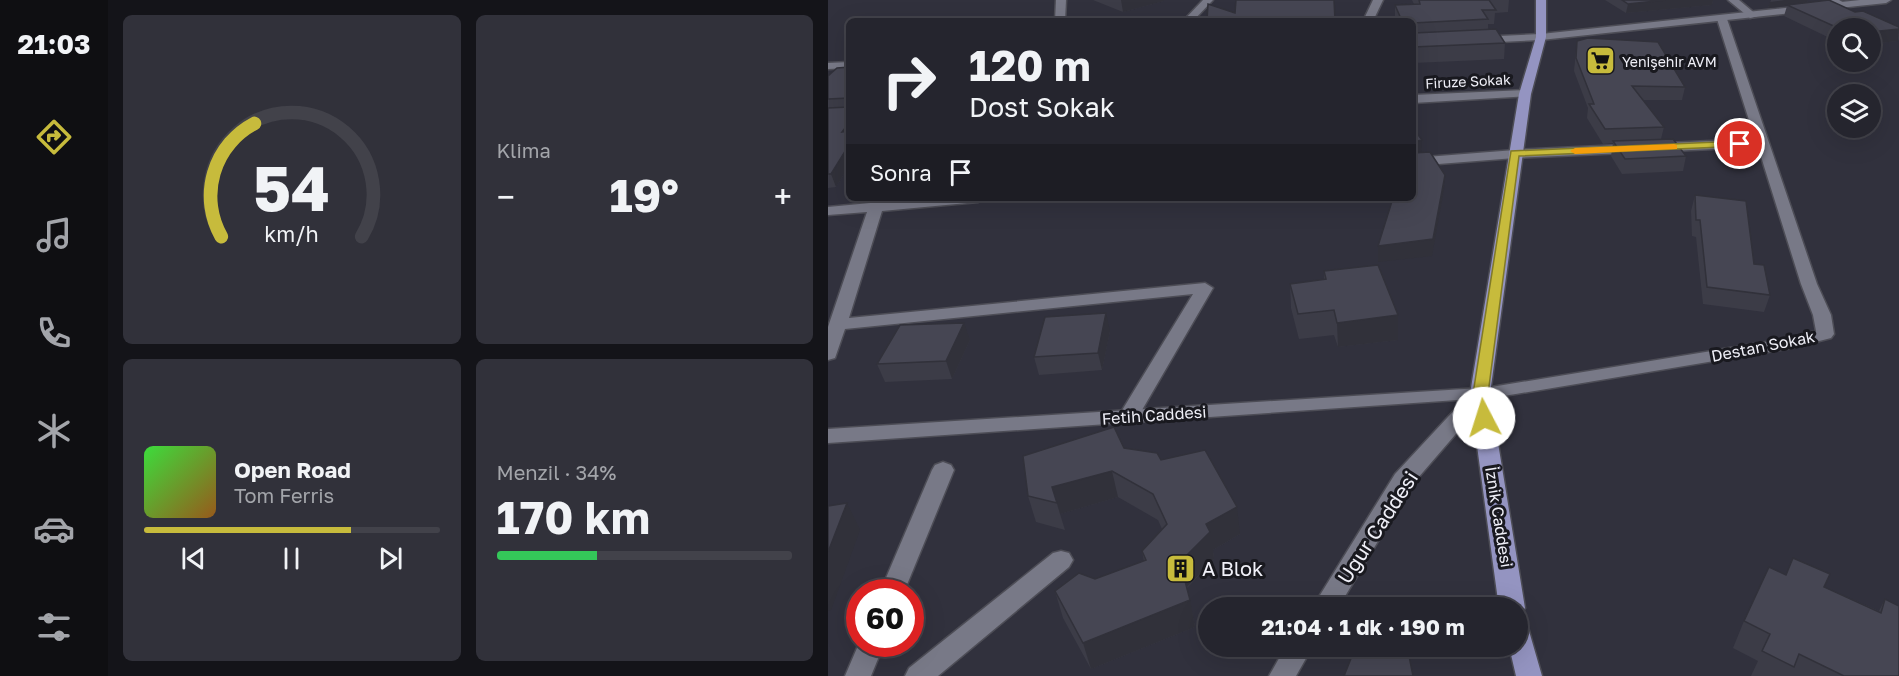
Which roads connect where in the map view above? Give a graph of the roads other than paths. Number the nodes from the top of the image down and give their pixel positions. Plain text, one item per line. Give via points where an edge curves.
1 (1060, 0) edge
2 (1208, 0) edge
3 (1378, 0) edge
4 (1541, 0) edge
5 (1733, 0) edge
6 (1831, 0) edge
7 (1886, 0) edge
8 (1843, 5) junction
9 (1862, 13) edge
10 (1753, 16) junction
11 (1060, 18) edge
12 (1191, 18) edge
13 (1369, 18) edge
14 (1722, 19) junction
15 (1541, 37) junction
16 (1471, 40) edge
17 (846, 65) edge
18 (828, 66) edge
19 (1525, 94) junction
20 (1416, 99) edge
21 (1763, 143) junction
22 (1515, 154) junction
23 (1416, 162) edge
24 (902, 201) edge
25 (877, 202) edge
26 (828, 211) edge
27 (838, 324) junction
28 (828, 354) edge
29 (1480, 394) junction
30 (1128, 417) junction
31 (828, 436) edge
32 (943, 470) dead end
33 (1061, 560) dead end
34 (897, 579) edge
35 (1331, 597) edge
36 (1510, 597) edge
37 (866, 657) edge
38 (1293, 657) edge
39 (1524, 657) edge
40 (858, 676) edge
41 (918, 676) edge
42 (1282, 676) edge
43 (1529, 676) edge

1 - 11 street
2 - 12 street
3 - 13 street
4 - 15 main road, İznik Caddesi
5 - 10 street
6 - 8 street
7 - 8 street
8 - 9 street
8 - 10 street
10 - 14 street
14 - 15 street
14 - 21 street, Destan Sokak
15 - 16 street
15 - 19 main road, İznik Caddesi
17 - 18 street
19 - 20 street, Firuze Sokak
19 - 22 main road, İznik Caddesi
21 - 22 street
21 - 29 street, Destan Sokak via 1822,315 1825,334 1791,343
22 - 23 street
22 - 29 main road, İznik Caddesi
24 - 25 street
25 - 26 street
25 - 27 street
27 - 28 street
27 - 30 street via 1205,288
29 - 30 street, Fetih Caddesi
29 - 35 street, Uğur Caddesi via 1403,480
29 - 36 main road, İznik Caddesi
30 - 31 street, Fetih Caddesi
32 - 34 street
33 - 41 street
37 - 40 street
38 - 42 street
39 - 43 main road

